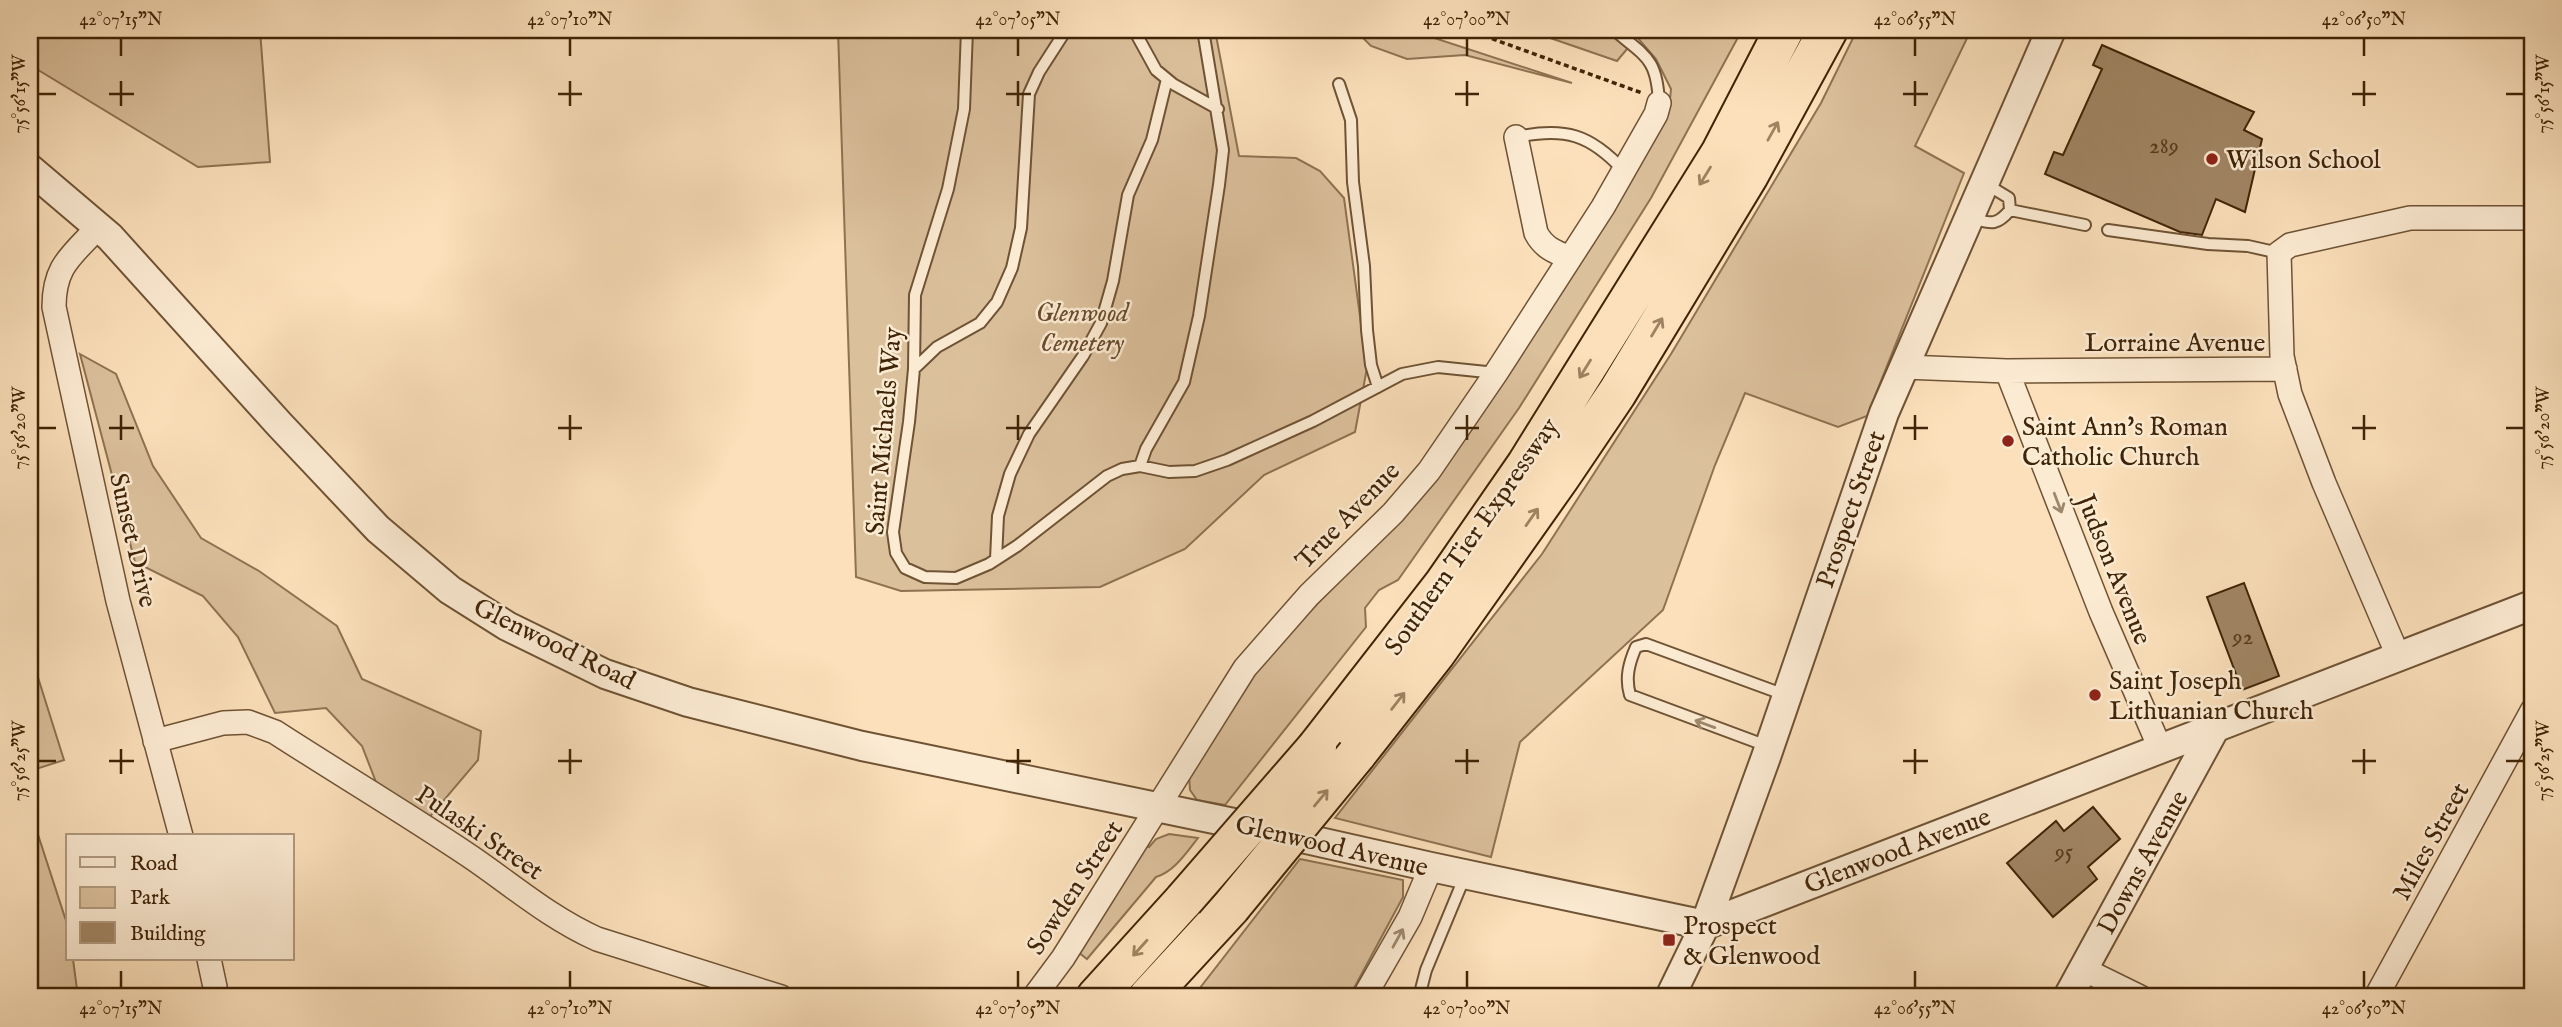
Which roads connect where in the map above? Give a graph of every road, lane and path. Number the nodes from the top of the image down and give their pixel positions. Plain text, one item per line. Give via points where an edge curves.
1 (967, 30) edge
2 (1066, 30) edge
3 (1134, 30) edge
4 (1203, 30) edge
5 (1468, 30) edge
6 (1614, 30) edge
7 (1784, 30) edge
8 (1828, 30) edge
9 (2051, 30) edge
10 (1167, 79) junction
11 (1339, 84) dead end
12 (1659, 103) junction
13 (1218, 108) junction
14 (1516, 137) joint
15 (30, 169) edge
16 (1624, 170) junction
17 (1984, 183) junction
18 (2010, 211) junction
19 (1969, 217) junction
20 (2532, 218) edge
21 (2085, 225) dead end
22 (98, 227) junction
23 (2108, 230) dead end
24 (2279, 253) junction
25 (1570, 258) junction
26 (1904, 368) junction
27 (914, 369) junction
28 (2285, 369) junction
29 (2007, 370) junction
30 (1496, 373) junction
31 (1378, 387) junction
32 (1140, 467) junction
33 (996, 559) junction
34 (2532, 605) edge
35 (2399, 658) junction
36 (1787, 695) junction
37 (2532, 710) edge
38 (2216, 726) junction
39 (155, 741) junction
40 (1770, 747) junction
41 (2160, 748) junction
42 (1159, 807) junction
43 (180, 834) edge
44 (1431, 867) junction
45 (1465, 875) junction
46 (1705, 925) junction
47 (209, 960) edge
48 (2083, 970) junction
49 (215, 997) edge
50 (781, 997) edge
51 (1034, 997) edge
52 (1096, 997) edge
53 (1148, 997) edge
54 (1364, 997) edge
55 (1419, 997) edge
56 (1670, 997) edge
57 (2068, 997) edge
58 (2140, 997) edge
59 (2376, 997) edge

1 - 27 lane, Saint Michaels Way via 964,109 948,189 915,295
2 - 27 lane via 1029,94 1021,229 1012,268 997,302 981,323 937,347
3 - 10 lane via 1156,69
4 - 13 lane
5 - 12 path via 1638,90
6 - 12 lane via 1649,60 1658,78
7 -> 52 highway, Southern Tier Expressway, bridge via 1721,152 1525,465 1443,585 1317,747
53 -> 8 highway, Southern Tier Expressway, bridge via 1231,907 1356,755 1436,653 1561,476 1617,393 1749,175
9 - 17 street, Prospect Street
10 - 13 lane
10 - 33 lane via 1152,141 1128,195 1101,323 1029,434 1010,474 998,516
11 - 31 lane via 1351,120 1367,330
12 - 16 street, True Avenue
13 - 32 lane via 1223,150 1199,316 1184,382
14 - 16 lane via 1533,133 1587,139
14 - 25 street via 1536,233 1551,250
15 - 22 street, Glenwood Road
16 - 25 street, True Avenue
17 - 18 lane via 2009,198
17 - 19 street, Prospect Street
18 - 19 lane via 1996,222
18 - 21 lane
19 - 26 street, Prospect Street
20 - 24 street via 2410,218 2291,245
22 - 39 street, Sunset Drive via 63,265 54,285 54,307 118,601
22 - 42 street, Glenwood Road via 378,529 450,590 507,626 605,674 688,702 862,746
23 - 24 lane
24 - 28 street
25 - 30 street, True Avenue
26 - 29 street, Lorraine Avenue
26 - 36 street, Prospect Street via 1884,413
27 - 33 lane, Saint Michaels Way via 893,532 896,553 905,568 925,577 956,578
28 - 29 street, Lorraine Avenue
28 - 35 street, Lorraine Avenue via 2324,483
29 -> 41 street, Judson Avenue via 2101,612
30 - 31 lane, Saint Michaels Way via 1438,367 1402,374
30 - 42 street, True Avenue via 1429,471 1394,513 1308,595 1245,668
31 - 32 lane, Saint Michaels Way via 1313,421 1195,471
32 - 33 lane, Saint Michaels Way via 1107,476
34 - 35 street, Glenwood Avenue
35 - 38 street, Glenwood Avenue
36 - 40 street, Prospect Street
40 -> 36 lane via 1630,695 1630,660 1636,647 1646,644
37 - 59 street, Miles Street
38 - 41 street, Glenwood Avenue
38 - 48 street, Downs Avenue
39 - 43 street, Sunset Drive
39 - 50 street, Pulaski Street via 223,723 248,722 275,732 578,930
40 - 46 street, Prospect Street
41 - 46 street, Glenwood Avenue
42 - 44 street, Glenwood Avenue
42 - 51 street, Sowden Street
44 - 45 street, Glenwood Avenue
54 -> 44 street via 1410,917
45 - 46 street, Glenwood Avenue
45 - 55 lane
46 - 56 street, Prospect Street
47 - 49 street
48 - 57 street, Downs Avenue
48 - 58 street

